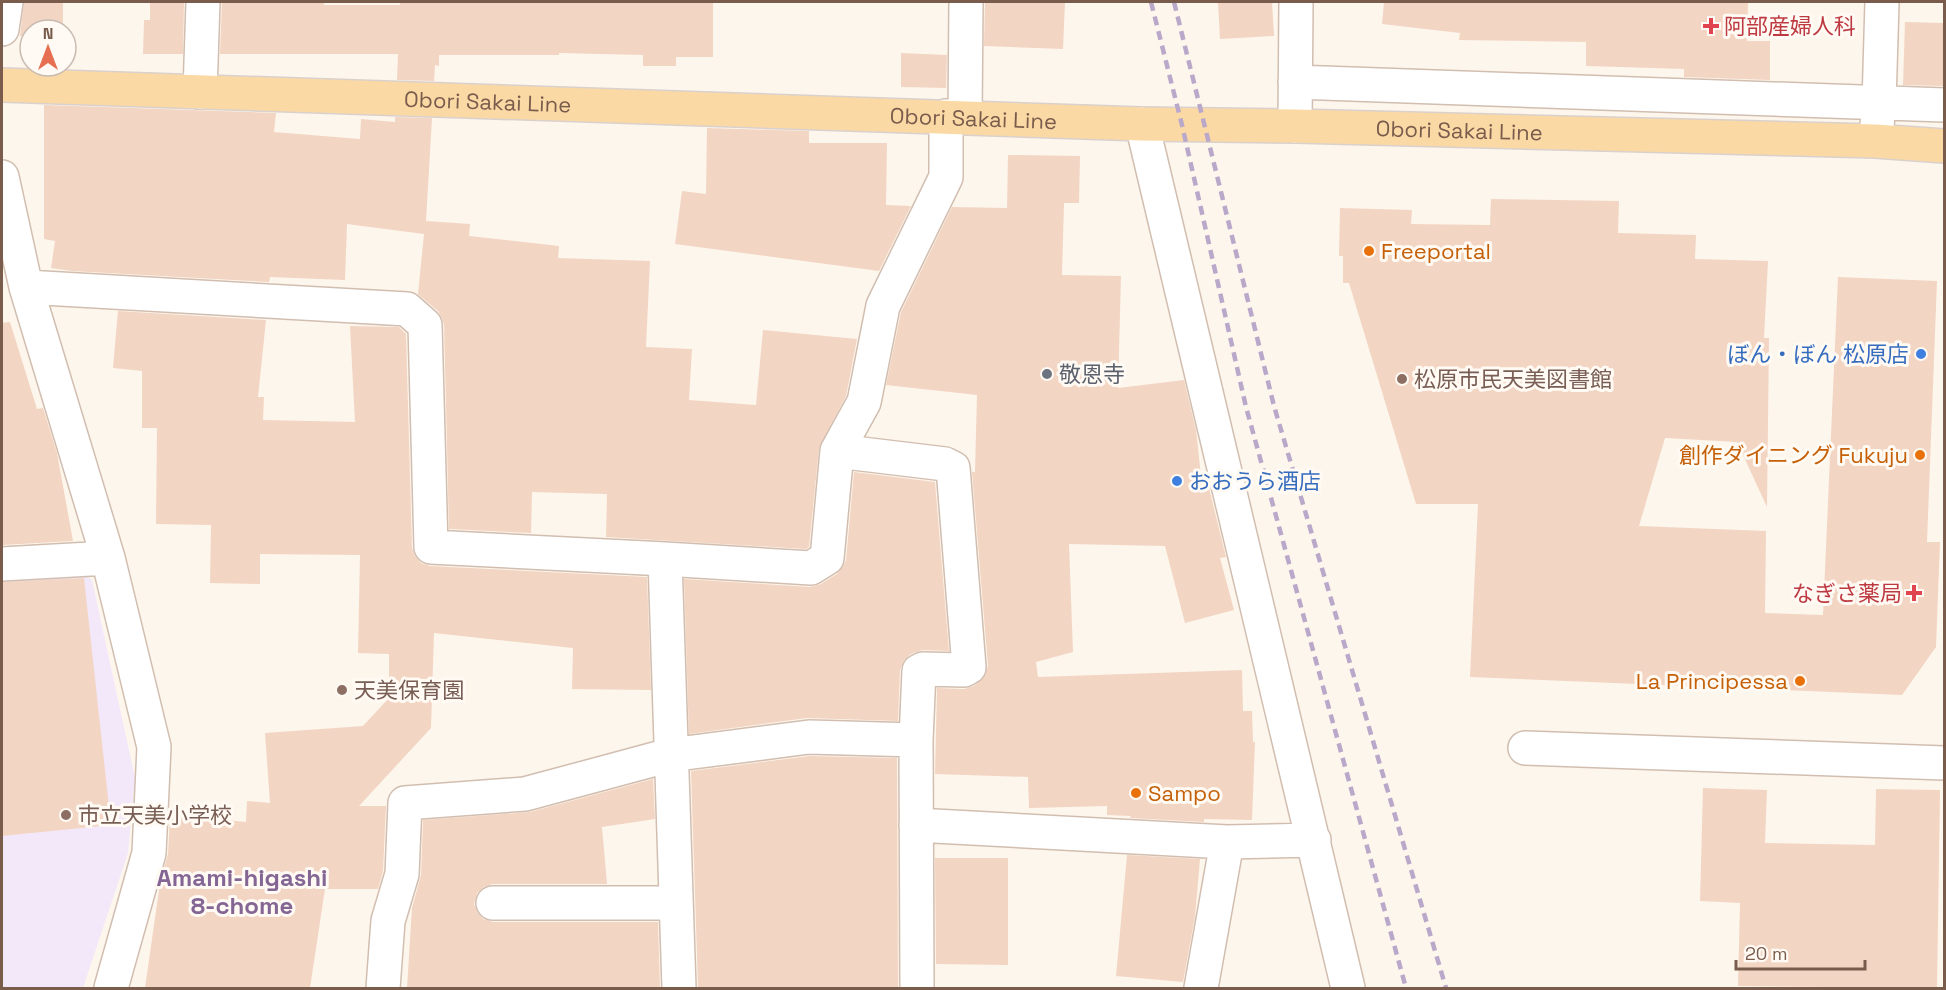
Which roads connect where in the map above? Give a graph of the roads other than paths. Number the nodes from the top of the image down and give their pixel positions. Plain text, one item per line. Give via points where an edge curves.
1 (6, 2) edge
2 (203, 2) edge
3 (966, 2) edge
4 (1296, 2) edge
5 (1882, 2) edge
6 (2, 29) edge
7 (1295, 82) junction
8 (2, 85) edge
9 (200, 92) junction
10 (1879, 104) junction
11 (1944, 105) edge
12 (956, 117) junction
13 (1142, 124) junction
14 (1295, 126) junction
15 (1875, 141) junction
16 (1944, 146) edge
17 (2, 177) edge
18 (26, 287) junction
19 (837, 451) junction
20 (108, 558) junction
21 (665, 559) junction
22 (2, 564) edge
23 (916, 740) junction
24 (1525, 748) dead end
25 (670, 755) junction
26 (1944, 763) edge
27 (916, 825) junction
28 (1314, 840) junction
29 (1227, 842) junction
30 (493, 903) dead end
31 (676, 903) junction
32 (111, 988) edge
33 (383, 988) edge
34 (679, 988) edge
35 (917, 988) edge
36 (1201, 988) edge
37 (1348, 988) edge

1 - 6 street
2 - 9 street
3 - 12 street
4 - 7 street
5 - 10 street
7 - 10 street
7 - 14 street
8 - 9 main road, Obori Sakai Line
9 - 12 main road, Obori Sakai Line
10 - 11 street
10 - 15 street
12 - 13 main road, Obori Sakai Line
12 - 19 street via 946,177 883,306 864,402
13 - 14 main road, Obori Sakai Line
13 - 28 street
14 - 15 main road, Obori Sakai Line
15 - 16 main road, Obori Sakai Line
17 - 18 street
18 - 20 street
18 - 21 street via 407,309 425,325 430,547
19 - 21 street via 827,558 811,568
19 - 23 street via 953,468 969,668 919,671
20 - 22 street
20 - 32 street via 154,747 148,853
21 - 25 street
23 - 25 street via 809,737
23 - 27 street
24 - 26 street
25 - 31 street
25 - 33 street via 525,794 405,803 402,874 388,921
27 - 29 street
27 - 35 street
28 - 29 street
28 - 37 street
29 - 36 street
30 - 31 street
31 - 34 street

